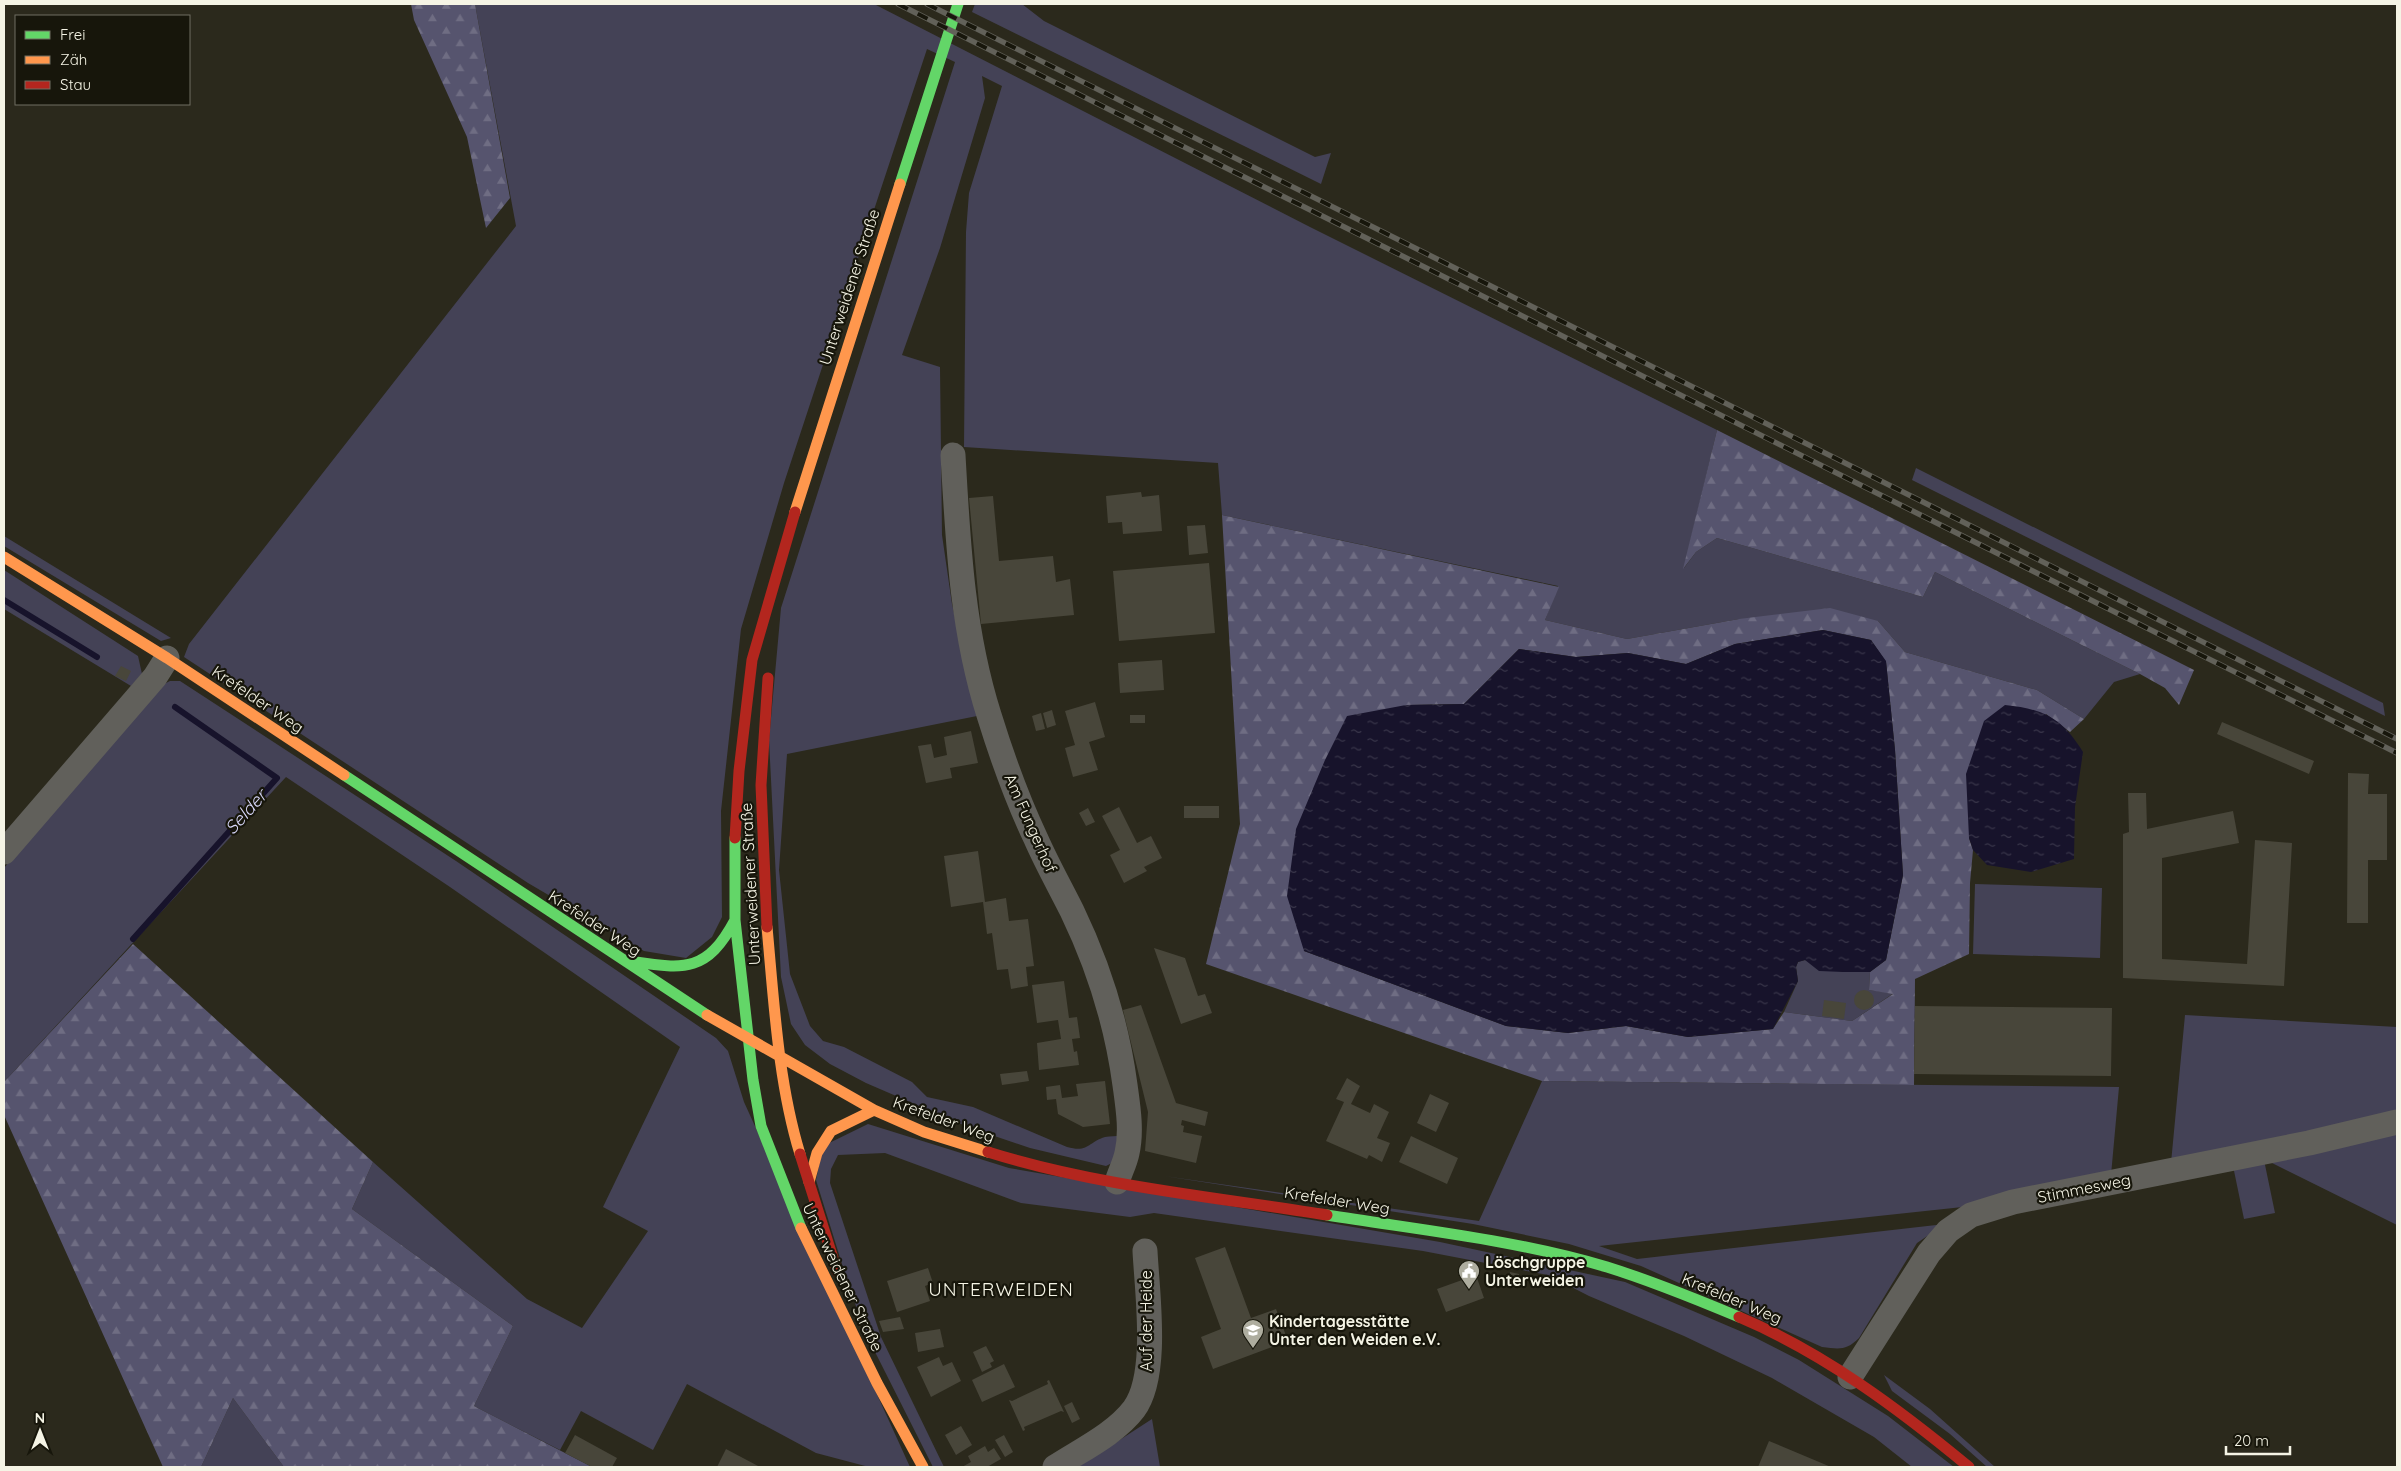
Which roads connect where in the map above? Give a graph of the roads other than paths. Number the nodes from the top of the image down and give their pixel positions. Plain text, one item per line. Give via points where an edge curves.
1 (958, 4) edge
2 (953, 455) dead end
3 (4, 557) edge
4 (776, 582) junction
5 (771, 641) dead end
6 (167, 658) junction
7 (768, 670) dead end
8 (4, 852) edge
9 (735, 920) junction
10 (622, 960) junction
11 (749, 1040) junction
12 (781, 1058) junction
13 (874, 1110) junction
14 (2397, 1122) edge
15 (809, 1182) junction
16 (1117, 1182) junction
17 (1145, 1252) dead end
18 (1850, 1377) junction
19 (877, 1383) junction
20 (923, 1467) edge
21 (1055, 1467) edge
22 (1970, 1467) edge

1 - 4 street, Unterweidener Straße via 799,494
2 - 16 street, Am Fungerhof via 962,591 988,713 1036,839 1094,963 1114,1026 1129,1125 1127,1153
3 - 6 street, Krefelder Weg
4 - 5 street, Unterweidener Straße
4 - 9 street, Unterweidener Straße via 752,660 738,770 734,832
6 - 8 street via 155,678
6 - 10 street, Krefelder Weg
7 - 12 street, Unterweidener Straße via 761,785 764,881
9 - 10 street, Unterweidener Straße via 718,950 693,965 677,967
9 - 11 street, Unterweidener Straße
10 - 11 street, Krefelder Weg
11 - 12 street, Krefelder Weg
11 - 19 street, Unterweidener Straße via 761,1126 795,1217
12 - 13 street, Krefelder Weg
12 - 15 street, Unterweidener Straße via 790,1121
13 - 15 street, Unterweidener Straße via 831,1131 817,1153
13 - 16 street, Krefelder Weg via 924,1132 1025,1164
14 - 18 street, Stimmesweg via 2309,1143 2013,1202 1971,1215 1948,1230 1929,1253
15 - 19 street, Unterweidener Straße
16 - 18 street, Krefelder Weg via 1499,1242 1607,1267 1697,1299 1775,1332
17 - 21 street, Auf der Heide via 1150,1344 1141,1394 1135,1408 1107,1434
18 - 22 street, Krefelder Weg via 1916,1423
19 - 20 street, Unterweidener Straße

